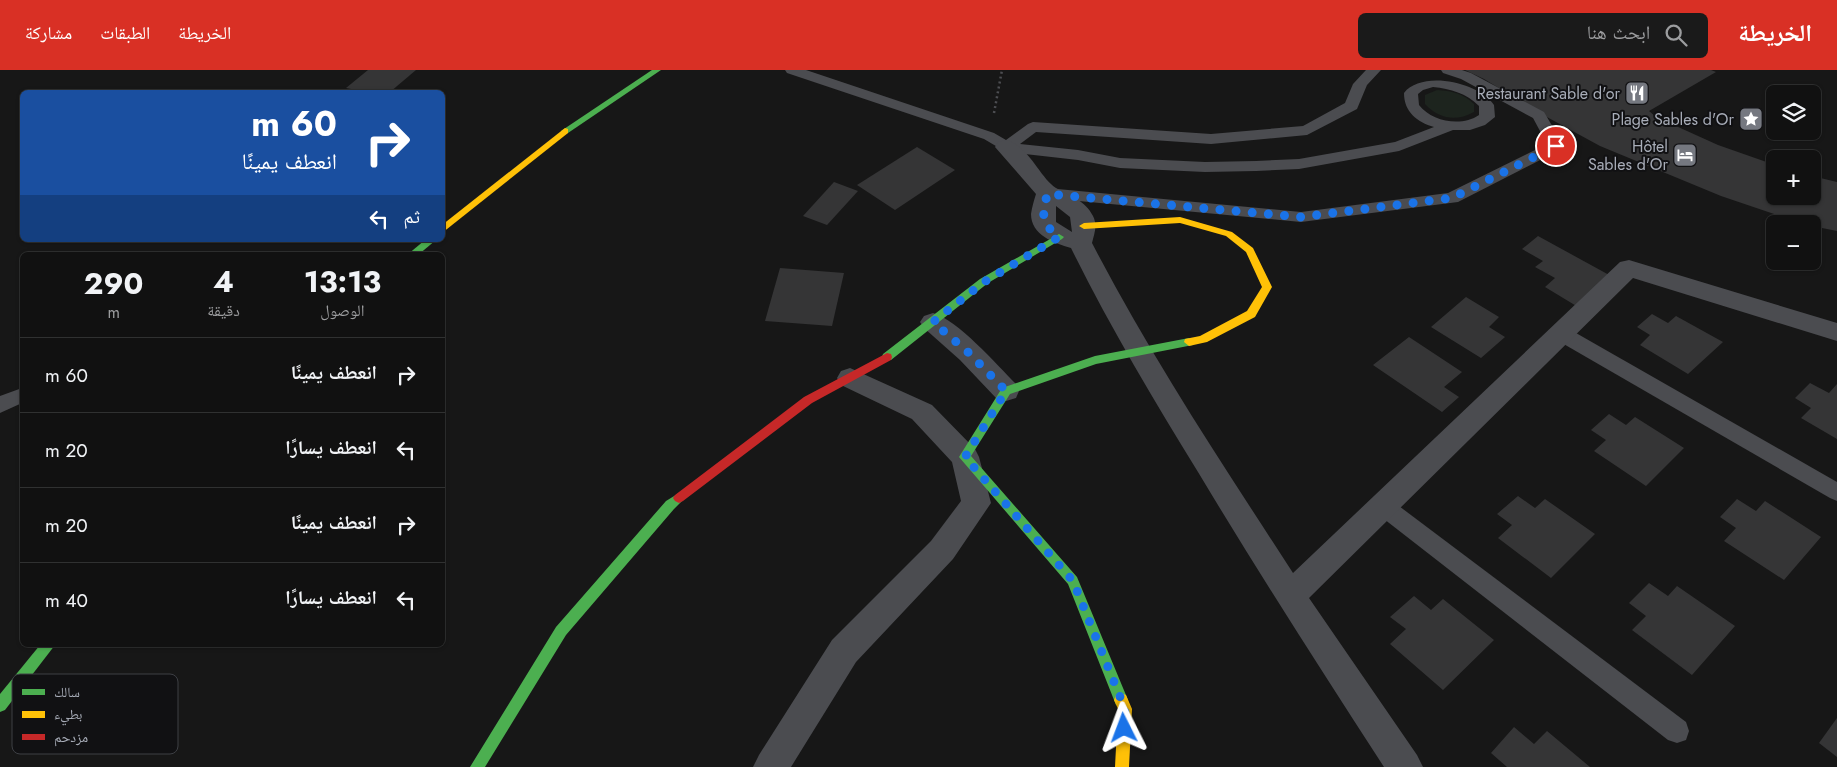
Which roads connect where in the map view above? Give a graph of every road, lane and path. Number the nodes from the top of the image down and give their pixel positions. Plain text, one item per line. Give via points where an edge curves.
1 (657, 70) edge
2 (792, 70) edge
3 (1002, 70) edge
4 (1374, 70) edge
5 (1448, 70) edge
6 (1412, 105) junction
7 (1450, 126) junction
8 (1413, 139) junction
9 (998, 142) junction
10 (1047, 194) junction
11 (445, 228) edge
12 (1075, 235) junction
13 (428, 242) edge
14 (416, 252) edge
15 (933, 322) junction
16 (1837, 332) edge
17 (1562, 334) junction
18 (1140, 351) junction
19 (850, 378) junction
20 (1006, 391) junction
21 (20, 396) edge
22 (0, 405) edge
23 (965, 457) junction
24 (1837, 492) edge
25 (1383, 506) junction
26 (1290, 596) junction
27 (46, 647) edge
28 (25, 674) edge
29 (12, 690) edge
30 (0, 705) edge
31 (1677, 731) dead end
32 (477, 767) edge
33 (771, 767) edge
34 (1122, 767) edge
35 (1405, 767) edge

1 - 11 street via 559,135
2 - 9 lane
3 - 9 path
4 - 9 lane via 1360,84 1352,106 1307,130 1211,140 1034,126
5 - 10 lane via 1466,76 1539,115 1556,146 1452,198 1301,217
6 - 7 lane via 1420,114
6 - 7 lane via 1411,93 1418,87 1433,83 1464,88 1477,94 1487,105 1487,118 1482,122 1468,127
6 - 8 lane
7 - 8 lane
8 - 9 lane via 1399,146 1299,164 1205,167 1120,163
9 - 10 street via 1028,169
10 - 12 street via 1075,208
10 - 12 street via 1043,218 1049,228
12 - 15 street via 984,282
12 - 18 street
12 - 18 street via 1180,220 1229,234 1250,250 1266,287 1251,314 1203,339
13 - 14 street
15 - 19 street via 885,360
15 - 20 street
16 - 17 street via 1629,268
17 - 24 lane
17 - 25 street
18 - 20 street via 1095,360
18 - 26 street
19 - 23 street via 922,412
19 - 32 street via 808,400 670,504 561,631
20 - 23 street
21 - 22 lane
23 - 33 street via 976,503 942,550 844,651
23 - 34 street via 1073,581 1125,709
25 - 26 street
25 - 31 lane
26 - 35 street
27 - 28 street
29 - 30 street

